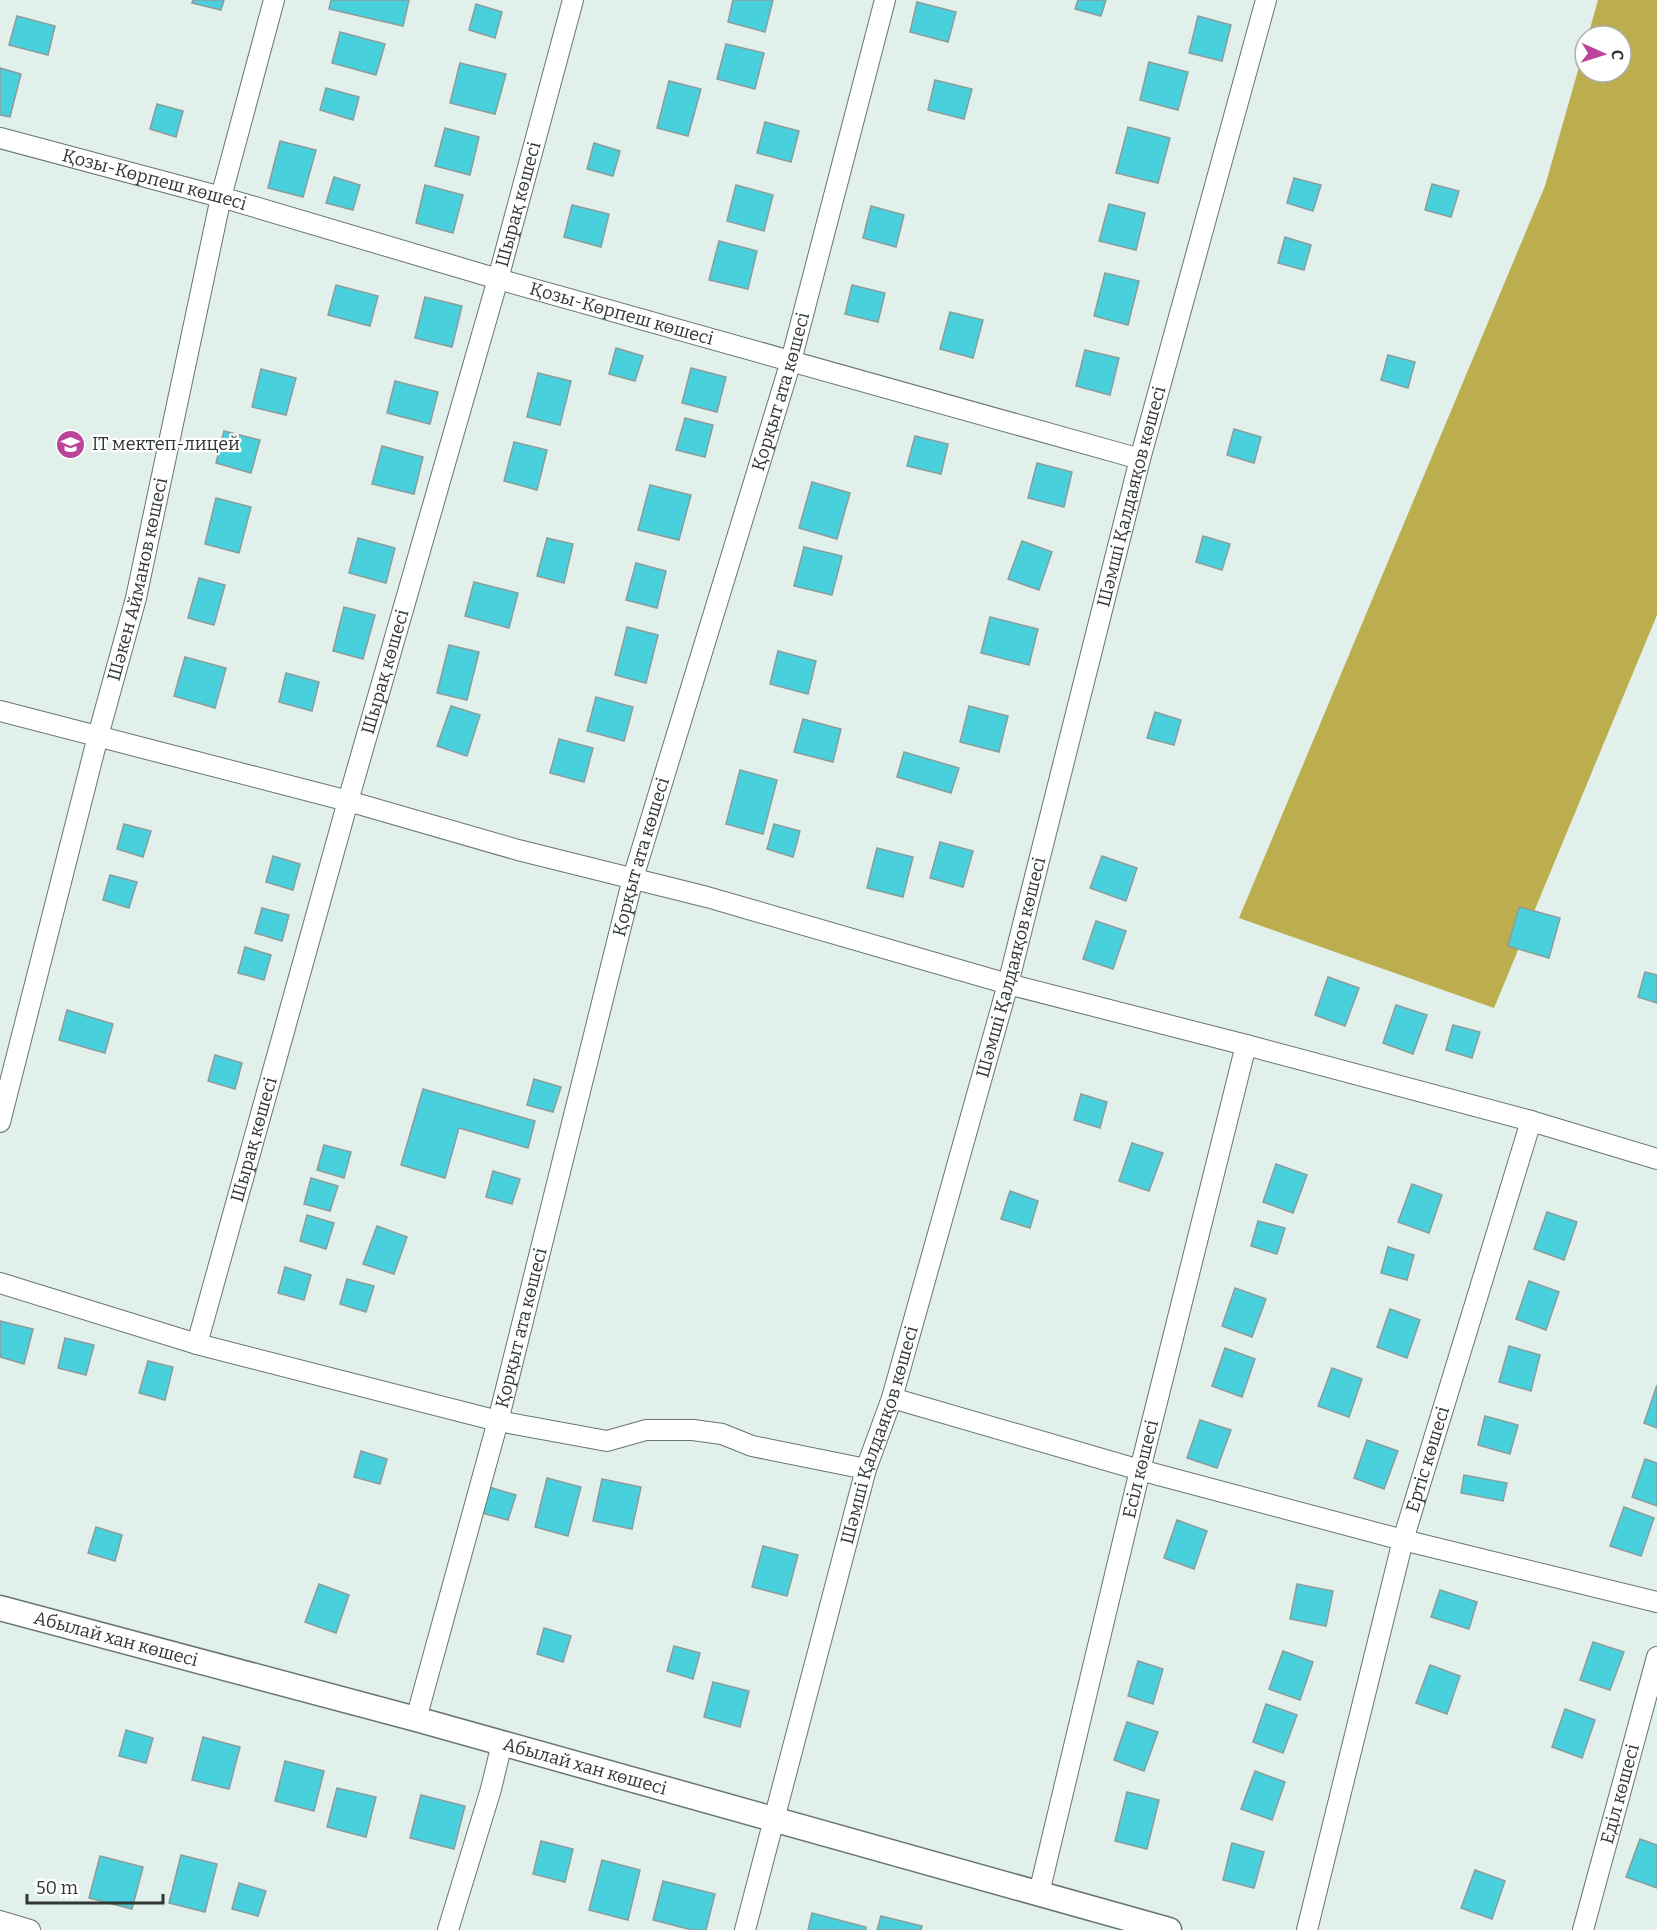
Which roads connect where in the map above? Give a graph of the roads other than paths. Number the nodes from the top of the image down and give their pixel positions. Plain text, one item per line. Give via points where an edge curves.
1 (274, 0) edge
2 (573, 0) edge
3 (885, 0) edge
4 (1266, 0) edge
5 (0, 138) edge
6 (221, 197) junction
7 (498, 279) junction
8 (791, 361) junction
9 (1140, 459) junction
10 (0, 711) edge
11 (98, 736) junction
12 (348, 801) junction
13 (633, 878) junction
14 (1008, 984) junction
15 (1246, 1045) junction
16 (1531, 1121) junction
17 (0, 1122) edge
18 (1657, 1159) edge
19 (0, 1282) edge
20 (197, 1344) junction
21 (892, 1398) junction
22 (498, 1421) junction
23 (866, 1469) junction
24 (1140, 1470) junction
25 (1402, 1540) junction
26 (1657, 1602) edge
27 (0, 1608) edge
28 (1657, 1657) edge
29 (416, 1719) junction
30 (502, 1743) junction
31 (775, 1821) junction
32 (1039, 1893) junction
33 (0, 1921) edge
34 (30, 1930) edge
35 (448, 1930) edge
36 (745, 1930) edge
37 (1169, 1930) edge
38 (1307, 1930) edge
39 (1583, 1930) edge

1 - 6 street, Шәкен Айманов көшесі
2 - 7 street, Шырақ көшесі
3 - 8 street, Қорқыт ата көшесі
4 - 9 street, Шәмші Қалдаяқов көшесі
5 - 6 street, Қозы-Көрпеш көшесі
6 - 7 street, Қозы-Көрпеш көшесі
6 - 11 street, Шәкен Айманов көшесі via 136,598
7 - 8 street, Қозы-Көрпеш көшесі
7 - 12 street, Шырақ көшесі
8 - 9 street, Қозы-Көрпеш көшесі
8 - 13 street, Қорқыт ата көшесі
9 - 14 street, Шәмші Қалдаяқов көшесі
10 - 11 street
11 - 12 street
11 - 17 street, Шәкен Айманов көшесі
12 - 13 street
12 - 20 street, Шырақ көшесі
13 - 14 street
13 - 22 street, Қорқыт ата көшесі
14 - 15 street
14 - 21 street, Шәмші Қалдаяқов көшесі
15 - 16 street
15 - 24 street, Есіл көшесі
16 - 18 street
16 - 25 street, Ертіс көшесі
19 - 20 street
20 - 22 street
21 - 23 street, Шәмші Қалдаяқов көшесі
21 - 24 street
22 - 23 street via 607,1441 646,1430 693,1430
22 - 29 street, Қорқыт ата көшесі
23 - 31 street, Шәмші Қалдаяқов көшесі
24 - 25 street
24 - 32 street, Есіл көшесі
25 - 26 street
25 - 38 street, Ертіс көшесі
27 - 29 street, Абылай хан көшесі
28 - 39 street, Еділ көшесі
29 - 30 street, Абылай хан көшесі
30 - 31 street, Абылай хан көшесі
30 - 35 street
31 - 32 street, Абылай хан көшесі
31 - 36 street, Шәмші Қалдаяқов көшесі
32 - 37 street, Абылай хан көшесі
33 - 34 street

